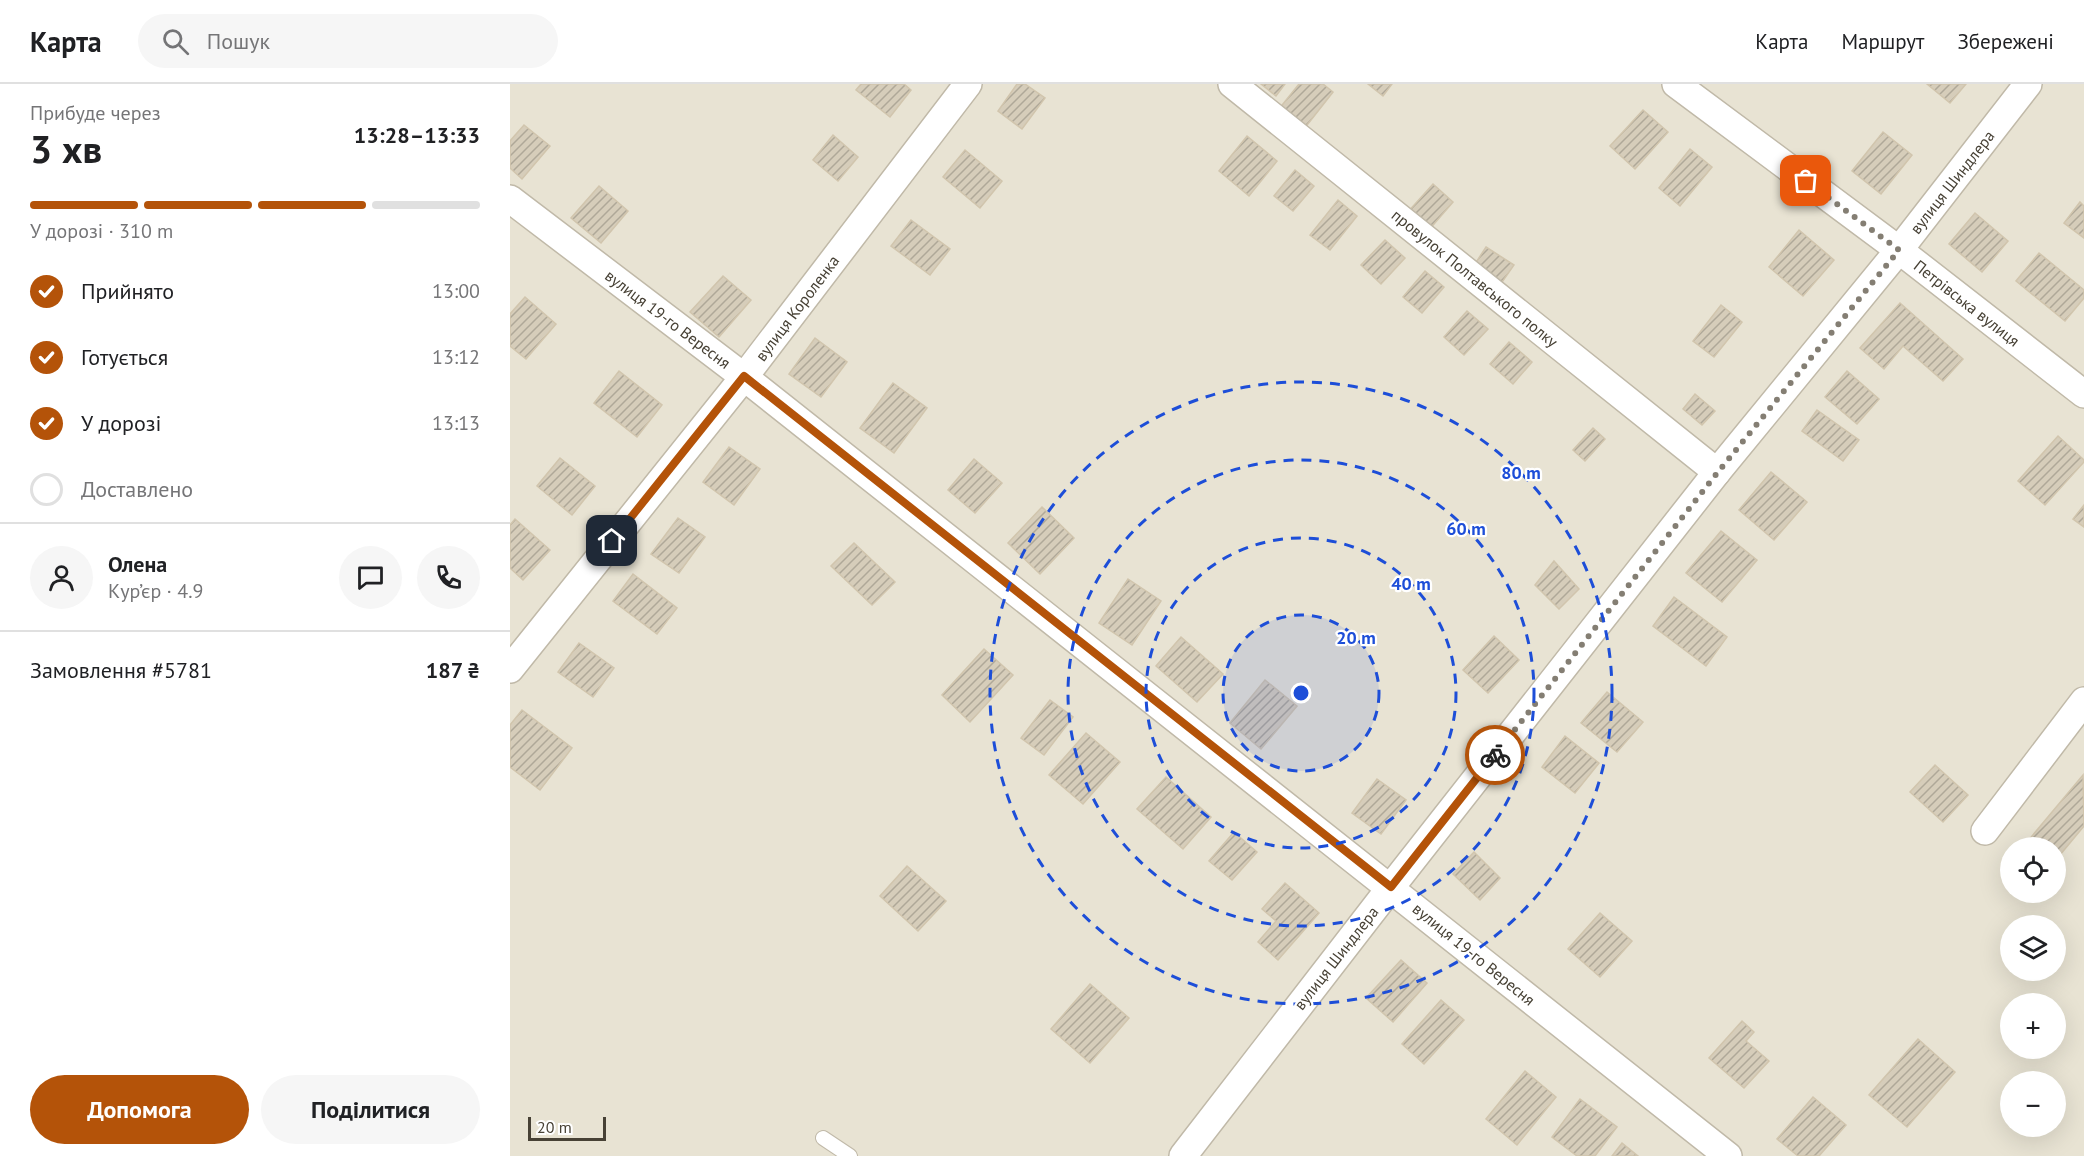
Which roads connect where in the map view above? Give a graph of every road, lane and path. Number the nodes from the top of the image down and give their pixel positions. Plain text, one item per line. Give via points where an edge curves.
1 (968, 84) edge
2 (1232, 84) edge
3 (1676, 84) edge
4 (2028, 84) edge
5 (510, 199) edge
6 (1899, 250) junction
7 (744, 376) junction
8 (2084, 394) edge
9 (1718, 472) junction
10 (510, 669) edge
11 (2084, 701) edge
12 (1985, 831) dead end
13 (1391, 887) junction
14 (823, 1138) dead end
15 (850, 1156) edge
16 (1183, 1156) edge
17 (1728, 1156) edge

1 - 7 street, вулиця Короленка
2 - 9 street, провулок Полтавського полку
3 - 6 street, Петрівська вулиця
4 - 6 street, вулиця Шиндлера
5 - 7 street, вулиця 19-го Вересня
6 - 8 street, Петрівська вулиця
6 - 9 street, вулиця Шиндлера
7 - 10 street, вулиця Короленка
7 - 13 street, вулиця 19-го Вересня
9 - 13 street, вулиця Шиндлера
11 - 12 street
13 - 16 street, вулиця Шиндлера
13 - 17 street, вулиця 19-го Вересня
14 - 15 lane

